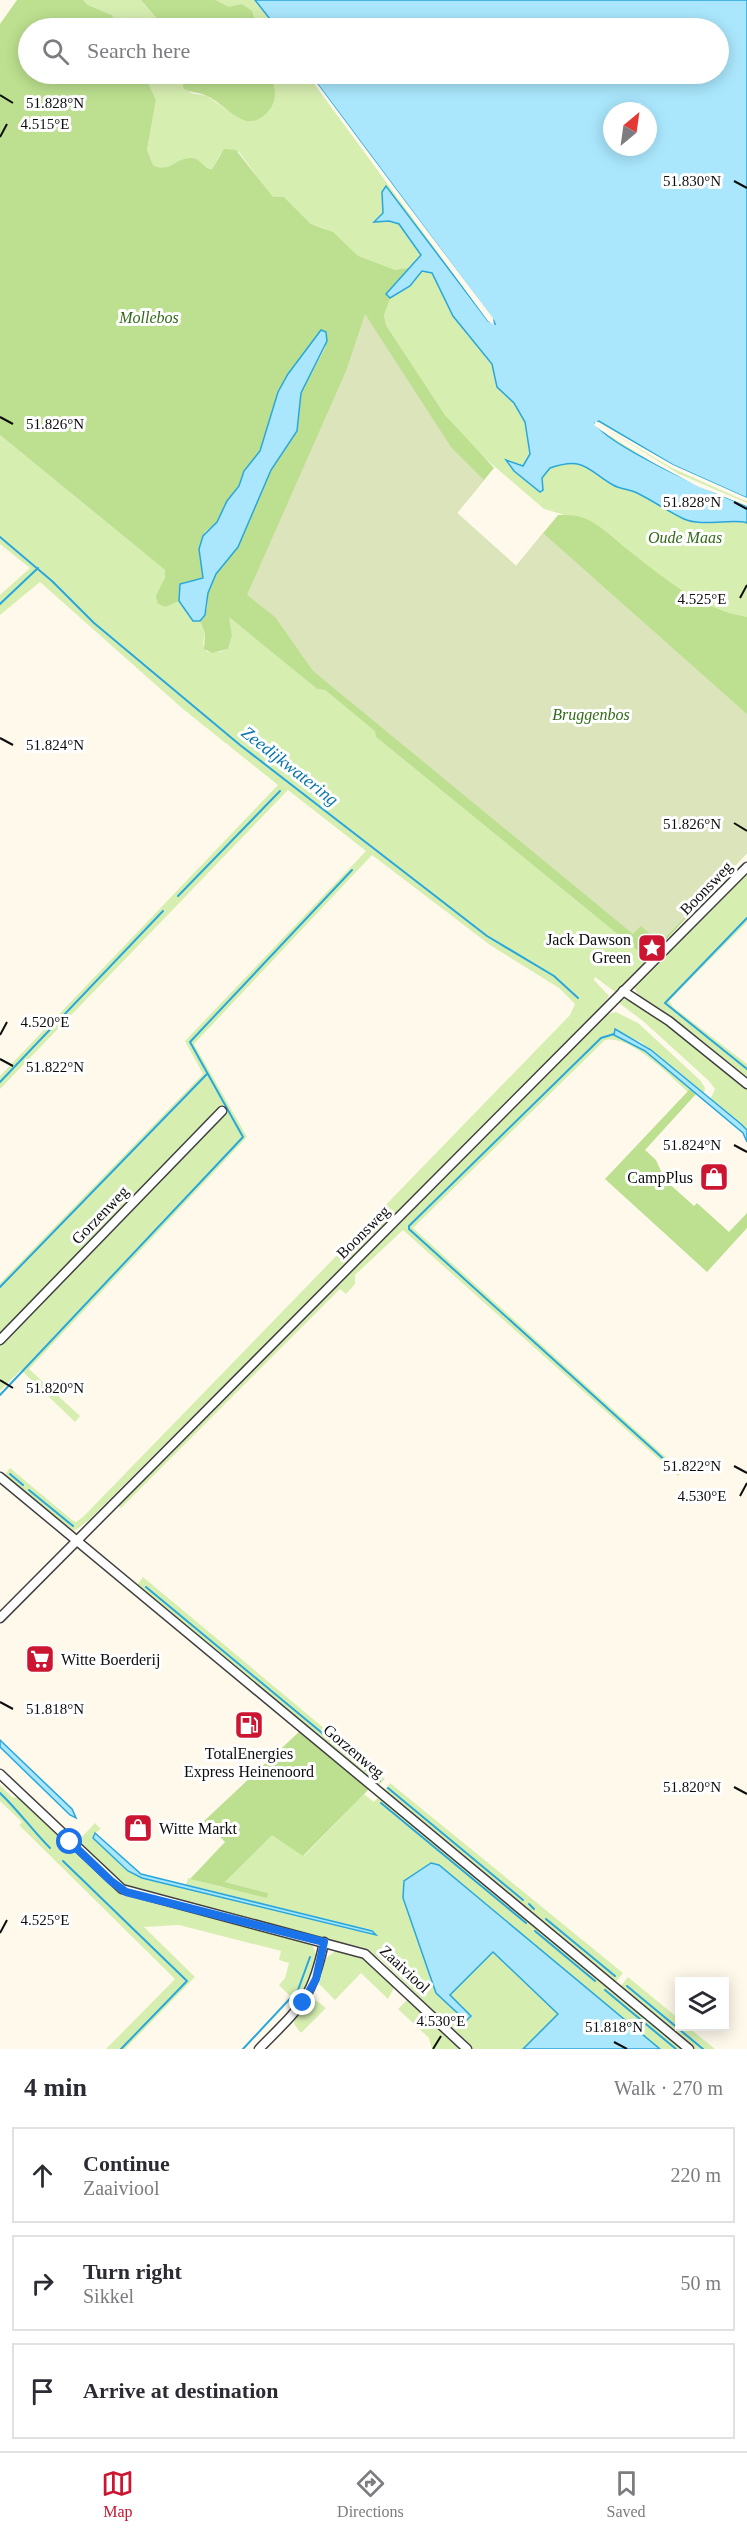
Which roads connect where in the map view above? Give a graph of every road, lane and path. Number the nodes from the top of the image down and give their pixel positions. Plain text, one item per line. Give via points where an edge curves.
1 (747, 867) edge
2 (623, 991) junction
3 (747, 1084) edge
4 (222, 1111) dead end
5 (0, 1340) edge
6 (0, 1477) edge
7 (76, 1539) junction
8 (0, 1618) edge
9 (0, 1774) edge
10 (324, 1942) junction
11 (259, 2049) edge
12 (467, 2049) edge
13 (689, 2049) edge

1 - 2 street, Boonsweg
2 - 3 street via 669,1021
2 - 7 street, Boonsweg
4 - 5 street, Gorzenweg
6 - 7 street, Gorzenweg
7 - 8 street, Boonsweg
7 - 13 street, Gorzenweg
9 - 10 street, Zaaiviool via 122,1889
10 - 11 street via 310,1992
10 - 12 street, Zaaiviool via 370,1957

